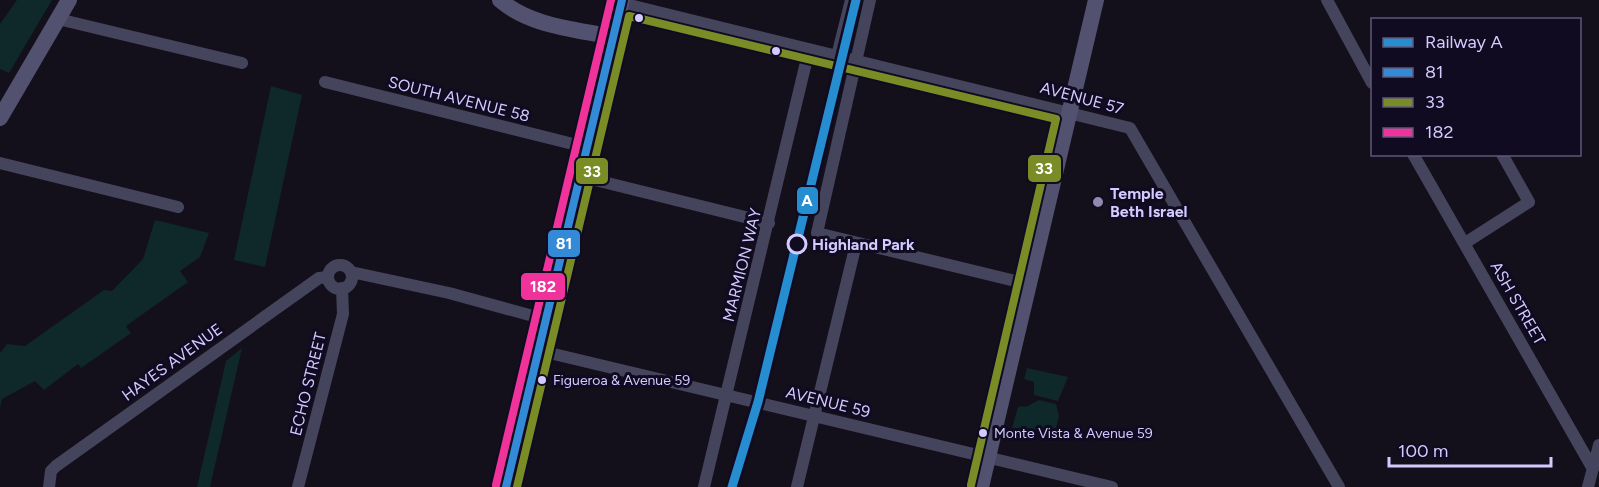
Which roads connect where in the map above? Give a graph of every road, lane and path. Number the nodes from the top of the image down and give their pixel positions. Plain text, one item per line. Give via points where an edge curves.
1 (69, 0) edge
2 (500, 0) edge
3 (851, 0) edge
4 (870, 0) edge
5 (1096, 0) edge
6 (1327, 0) edge
7 (621, 2) edge
8 (58, 19) junction
9 (612, 37) junction
10 (809, 50) junction
11 (837, 56) junction
12 (856, 61) junction
13 (242, 63) dead end
14 (1371, 81) edge
15 (325, 82) dead end
16 (1069, 111) junction
17 (0, 118) edge
18 (585, 147) junction
19 (1414, 156) edge
20 (1503, 156) edge
21 (0, 163) edge
22 (579, 176) junction
23 (178, 207) dead end
24 (769, 223) junction
25 (1464, 243) junction
26 (856, 244) junction
27 (351, 272) junction
28 (328, 277) junction
29 (1028, 284) junction
30 (342, 288) junction
31 (544, 319) junction
32 (537, 350) junction
33 (727, 394) junction
34 (814, 416) junction
35 (1599, 445) edge
36 (988, 456) junction
37 (1593, 469) junction
38 (49, 487) edge
39 (298, 487) edge
40 (506, 487) edge
41 (704, 487) edge
42 (797, 487) edge
43 (981, 487) edge
44 (1112, 487) edge
45 (1339, 487) edge
46 (1588, 487) edge

1 - 8 street
2 - 9 street via 514,12 535,20
3 - 11 street
4 - 12 street
5 - 16 street
6 - 14 street
7 - 9 street
7 - 10 street, AVENUE 57
8 - 13 street
8 - 17 street
9 - 18 street
10 - 11 street, AVENUE 57
10 - 24 street, MARMION WAY
11 - 12 street, AVENUE 57
12 - 16 street, AVENUE 57
12 - 26 street via 817,233
15 - 18 street, SOUTH AVENUE 58
16 - 29 street
16 - 45 street, AVENUE 57 via 1130,128
18 - 22 street
19 - 25 street, ASH STREET
20 - 25 street via 1529,202
21 - 23 street
22 - 24 street
22 - 31 street
24 - 33 street, MARMION WAY
25 - 37 street, ASH STREET
26 - 29 street
26 - 34 street
27 - 28 street via 338,265
27 - 30 street via 350,283
27 - 31 street via 449,292
28 - 30 street via 331,284
28 - 38 street, HAYES AVENUE via 319,278 56,466 51,471
29 - 36 street
30 - 39 street, ECHO STREET via 343,314
31 - 32 street
32 - 33 street, AVENUE 59
32 - 40 street
33 - 34 street, AVENUE 59
33 - 41 street, MARMION WAY
34 - 36 street, AVENUE 59
34 - 42 street
35 - 37 street
36 - 43 street
36 - 44 street, AVENUE 59
37 - 46 street

